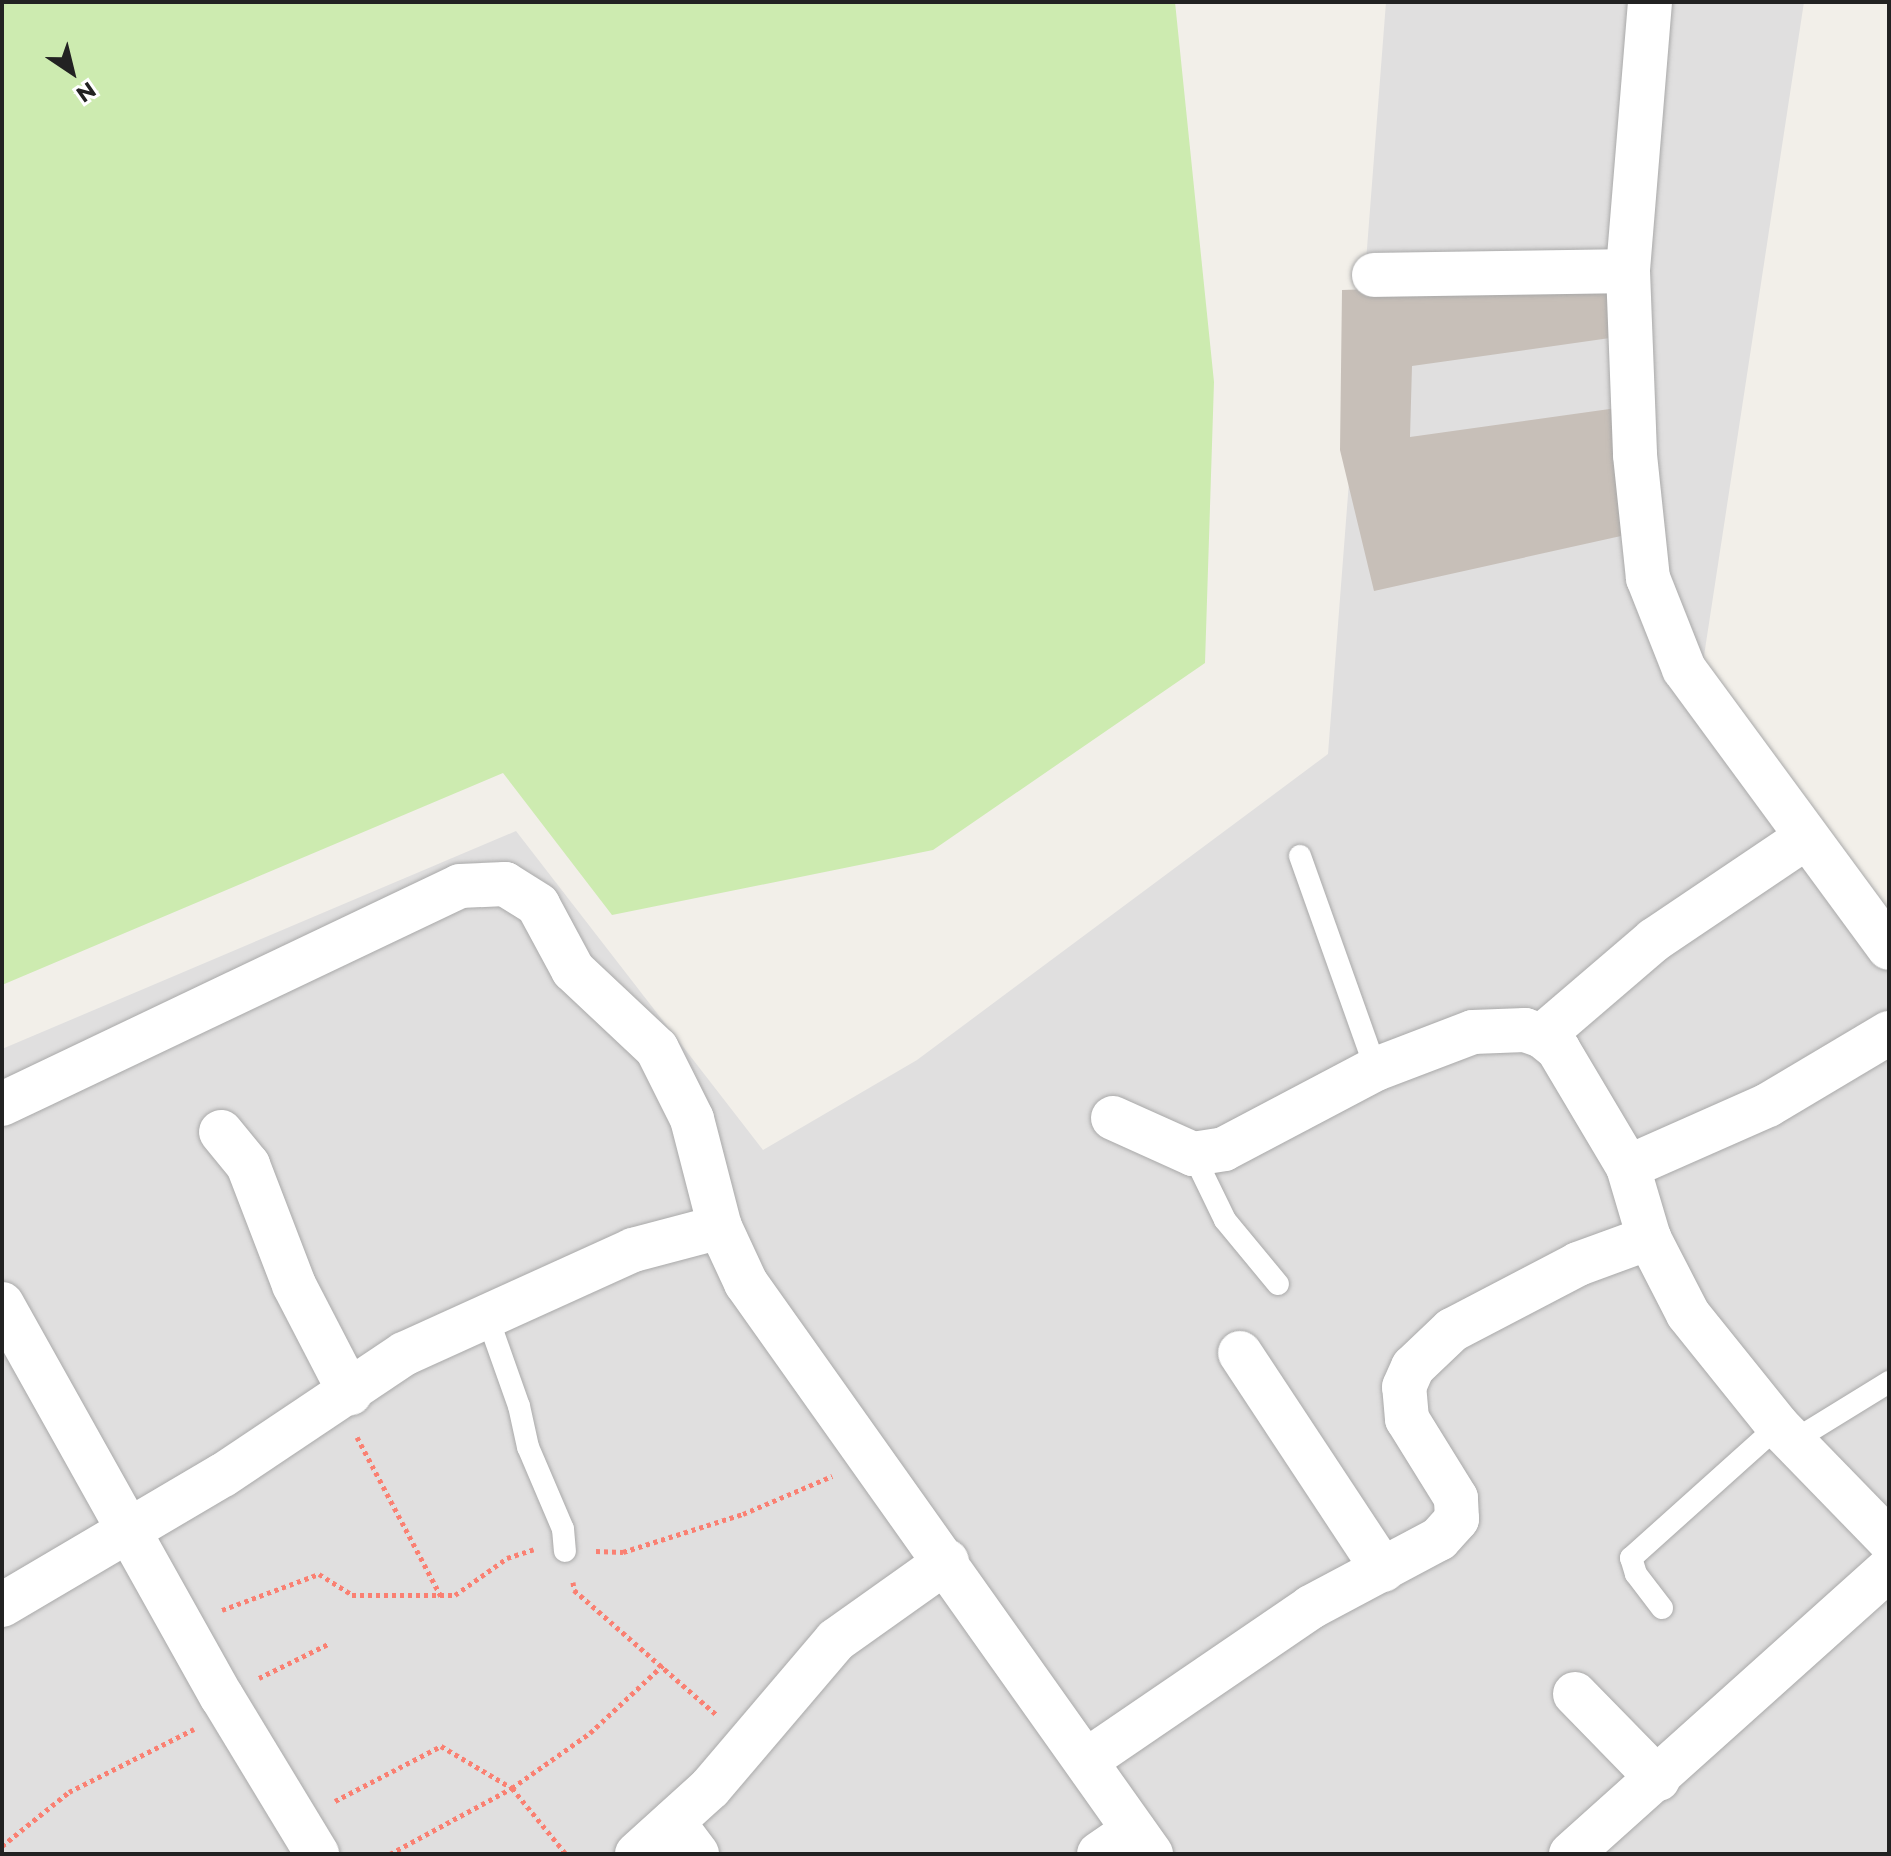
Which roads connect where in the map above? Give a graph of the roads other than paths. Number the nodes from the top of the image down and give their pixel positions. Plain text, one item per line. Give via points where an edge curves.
1 (1650, 2) edge
2 (1628, 271) junction
3 (1374, 275) dead end
4 (1805, 838) junction
5 (1300, 856) dead end
6 (1889, 948) edge
7 (1889, 1033) edge
8 (1542, 1036) junction
9 (1376, 1069) junction
10 (2, 1104) edge
11 (1113, 1118) dead end
12 (221, 1132) dead end
13 (1193, 1154) junction
14 (1628, 1167) junction
15 (720, 1227) junction
16 (1649, 1238) junction
17 (1278, 1284) dead end
18 (2, 1304) edge
19 (486, 1313) junction
20 (1240, 1353) dead end
21 (1889, 1382) edge
22 (344, 1397) junction
23 (1786, 1434) junction
24 (127, 1528) junction
25 (1889, 1540) edge
26 (565, 1551) road end
27 (947, 1561) junction
28 (1889, 1569) edge
29 (1383, 1570) junction
30 (2, 1605) edge
31 (1662, 1608) dead end
32 (1575, 1694) dead end
33 (1087, 1760) junction
34 (1658, 1779) junction
35 (308, 1837) edge
36 (685, 1838) edge
37 (1128, 1846) edge
38 (637, 1854) edge
39 (1571, 1854) edge

1 - 2 street
2 - 3 street
2 - 4 street via 1635,455 1648,578 1684,669
4 - 6 street
4 - 8 street via 1654,940
5 - 9 lane
7 - 14 street via 1768,1105
8 - 9 street via 1525,1030 1473,1032
8 - 14 street via 1558,1049
9 - 13 street via 1224,1149
10 - 15 street via 460,886 505,884 538,905 573,970 657,1049 692,1119
11 - 13 street
12 - 22 street via 248,1165
13 - 17 lane via 1225,1220
14 - 16 street
15 - 19 street via 633,1250
15 - 27 street via 746,1283
16 - 23 street via 1688,1314
16 - 29 street via 1578,1264 1452,1330 1413,1367 1404,1387 1407,1419 1456,1498 1457,1519 1439,1539
18 - 24 street
19 - 22 street via 404,1354
19 - 26 lane via 528,1447 563,1529
20 - 29 street
21 - 23 lane
22 - 24 street via 223,1475
23 - 25 street
23 - 31 lane via 1631,1558 1636,1574
24 - 30 street
24 - 35 street
27 - 33 street
27 - 36 street via 836,1640 749,1741
28 - 34 street
29 - 33 street via 1240,1653
32 - 34 street
33 - 37 street
34 - 39 street
36 - 38 street

